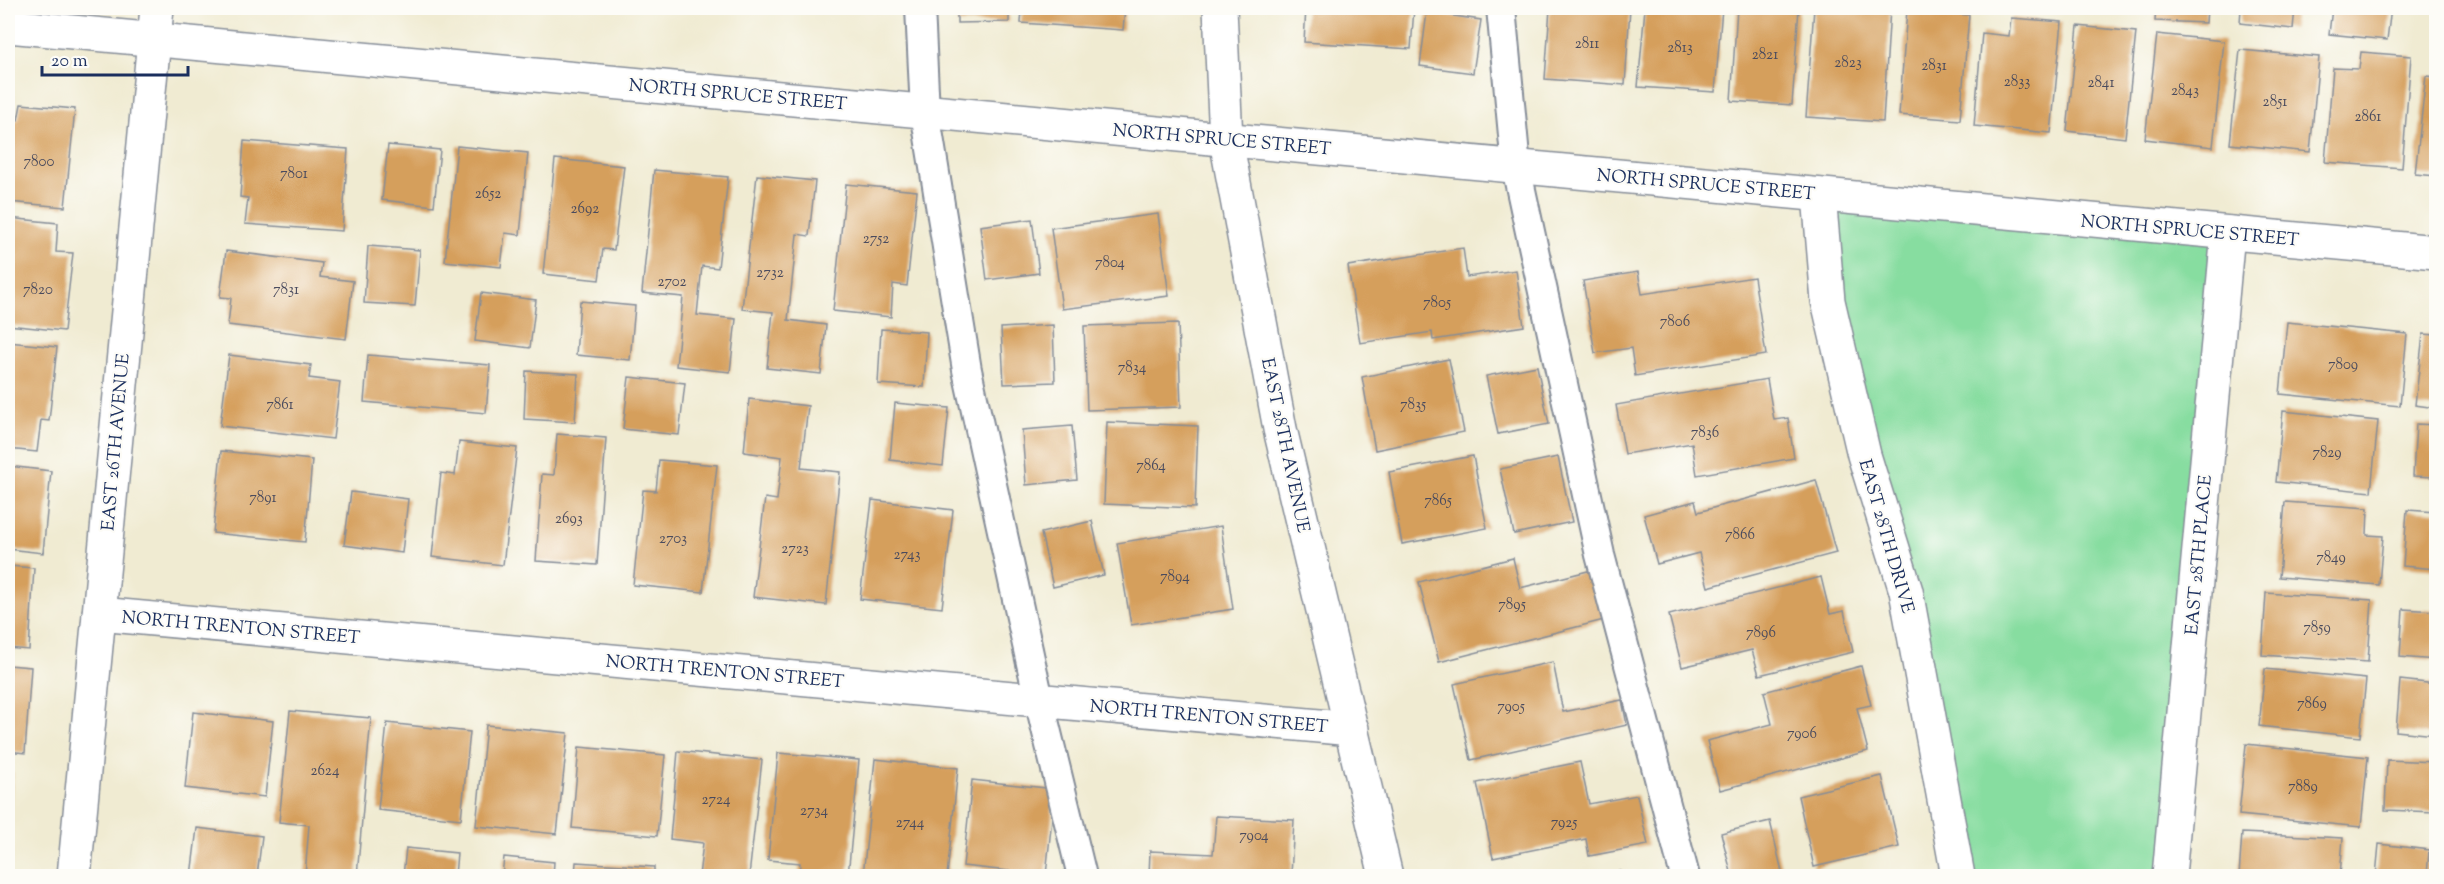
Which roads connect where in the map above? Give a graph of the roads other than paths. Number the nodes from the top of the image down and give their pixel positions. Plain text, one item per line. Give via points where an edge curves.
1 (157, 8) edge
2 (920, 8) edge
3 (1220, 8) edge
4 (1501, 8) edge
5 (8, 26) edge
6 (154, 40) junction
7 (925, 112) junction
8 (1226, 140) junction
9 (1516, 166) junction
10 (1818, 195) junction
11 (2228, 233) junction
12 (2436, 252) edge
13 (99, 614) junction
14 (1039, 700) junction
15 (1352, 729) junction
16 (74, 876) edge
17 (1082, 876) edge
18 (1386, 876) edge
19 (1685, 876) edge
20 (1958, 876) edge
21 (2169, 876) edge

1 - 6 street, EAST 26TH AVENUE
2 - 7 lane
3 - 8 street, EAST 28TH AVENUE
4 - 9 lane
5 - 6 street, NORTH SPRUCE STREET
6 - 7 street, NORTH SPRUCE STREET
6 - 13 street, EAST 26TH AVENUE
7 - 8 street, NORTH SPRUCE STREET
7 - 14 lane via 966,370
8 - 9 street, NORTH SPRUCE STREET
8 - 15 street, EAST 28TH AVENUE via 1280,429
9 - 10 street, NORTH SPRUCE STREET
9 - 19 lane via 1600,555
10 - 11 street, NORTH SPRUCE STREET
10 - 20 street, EAST 28TH DRIVE via 1828,301 1864,455 1906,591
11 - 12 street, NORTH SPRUCE STREET
11 - 21 street, EAST 28TH PLACE
13 - 14 street, NORTH TRENTON STREET
13 - 16 street, EAST 26TH AVENUE
14 - 15 street, NORTH TRENTON STREET
14 - 17 lane
15 - 18 street, EAST 28TH AVENUE

